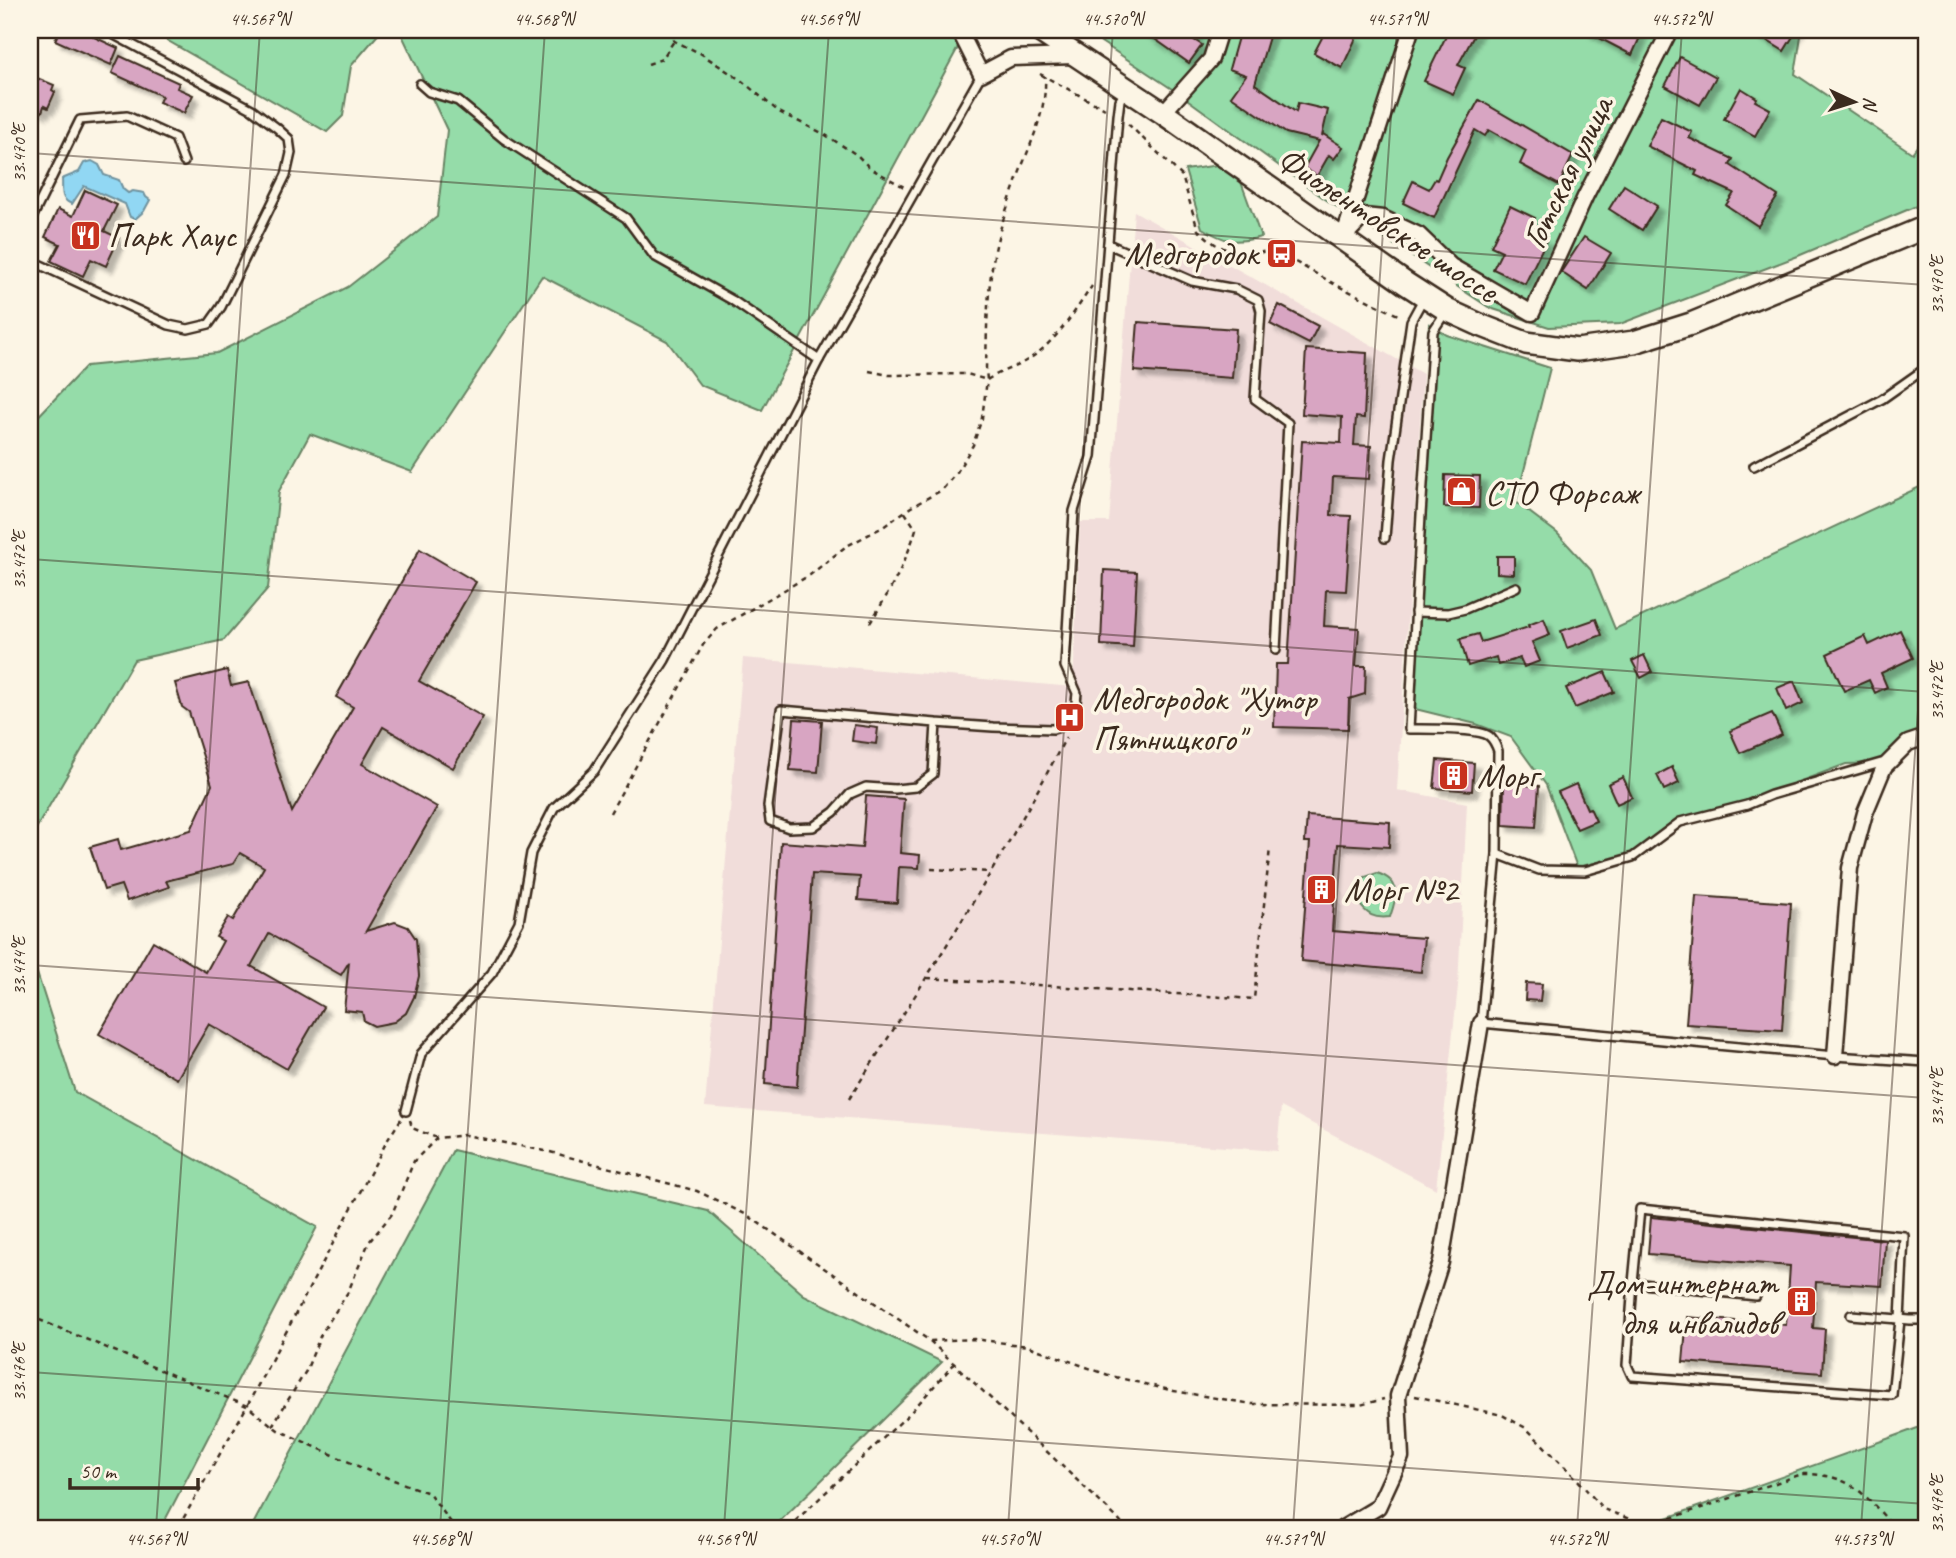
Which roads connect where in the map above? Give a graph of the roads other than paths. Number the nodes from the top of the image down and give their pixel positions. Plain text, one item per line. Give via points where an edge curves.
1 (33, 30) edge
2 (105, 30) edge
3 (959, 30) edge
4 (1038, 30) edge
5 (1220, 30) edge
6 (1411, 30) edge
7 (1670, 30) edge
8 (30, 38) edge
9 (1077, 56) junction
10 (981, 74) junction
11 (420, 84) dead end
12 (1126, 90) junction
13 (1163, 114) junction
14 (184, 162) dead end
15 (30, 222) edge
16 (1926, 227) edge
17 (1342, 239) junction
18 (1108, 244) junction
19 (30, 260) edge
20 (1425, 296) junction
21 (1447, 310) junction
22 (819, 360) junction
23 (1926, 368) edge
24 (1754, 466) dead end
25 (1385, 538) dead end
26 (1516, 587) dead end
27 (1415, 612) junction
28 (1276, 650) dead end
29 (936, 723) junction
30 (1926, 737) edge
31 (1881, 763) dead end
32 (1497, 853) junction
33 (1481, 1023) junction
34 (1835, 1056) junction
35 (1926, 1062) edge
36 (406, 1111) road end
37 (1633, 1283) junction
38 (1756, 1296) dead end
39 (1851, 1315) dead end
40 (1900, 1320) junction
41 (1926, 1320) edge
42 (1343, 1528) edge

1 - 8 lane
2 - 19 lane via 252,109 277,128 289,139 286,175 209,324 188,329 169,325
3 - 10 street
4 - 9 main road, Фиолентовское шоссе
5 - 13 street via 1211,59
6 - 17 street
7 - 17 street, Готская улица via 1532,313 1451,265 1419,235 1383,218 1364,216
9 - 10 street via 1011,58
9 - 12 main road, Фиолентовское шоссе
10 - 22 lane
11 - 22 lane via 429,92 458,101 504,139 626,218 654,256 732,300
12 - 13 main road, Фиолентовское шоссе
12 - 18 lane via 1118,116
13 - 17 main road, Фиолентовское шоссе
14 - 15 lane via 175,138 127,117 80,120
16 - 21 main road, Фиолентовское шоссе via 1691,324 1634,342 1577,350 1526,343
17 - 20 main road, Фиолентовское шоссе
18 - 28 lane via 1192,281 1236,289 1258,300 1255,398 1288,423
18 - 29 lane via 1091,457 1074,511 1065,666 1077,693 1074,722 1054,729
20 - 21 main road, Фиолентовское шоссе
20 - 25 lane via 1410,321
21 - 27 lane via 1433,331
22 - 36 lane via 665,660 594,771 554,808 531,853 519,922 492,973 421,1054
23 - 24 lane via 1882,399
26 - 27 lane via 1465,610
27 - 32 lane via 1409,729 1475,732 1494,742 1498,751
29 - 29 lane via 781,710 770,821 789,828 813,827 850,794 866,787 916,787 933,775
30 - 34 street via 1908,743 1884,767 1865,813 1850,868
31 - 32 lane via 1681,822 1633,857 1585,871 1539,870
32 - 33 lane
33 - 34 lane
33 - 42 street via 1441,1262 1398,1396 1401,1457 1378,1507
34 - 35 lane
37 - 38 lane
37 - 40 lane via 1640,1209 1904,1236
37 - 40 lane via 1627,1366 1632,1376 1892,1395
39 - 40 lane
40 - 41 lane

